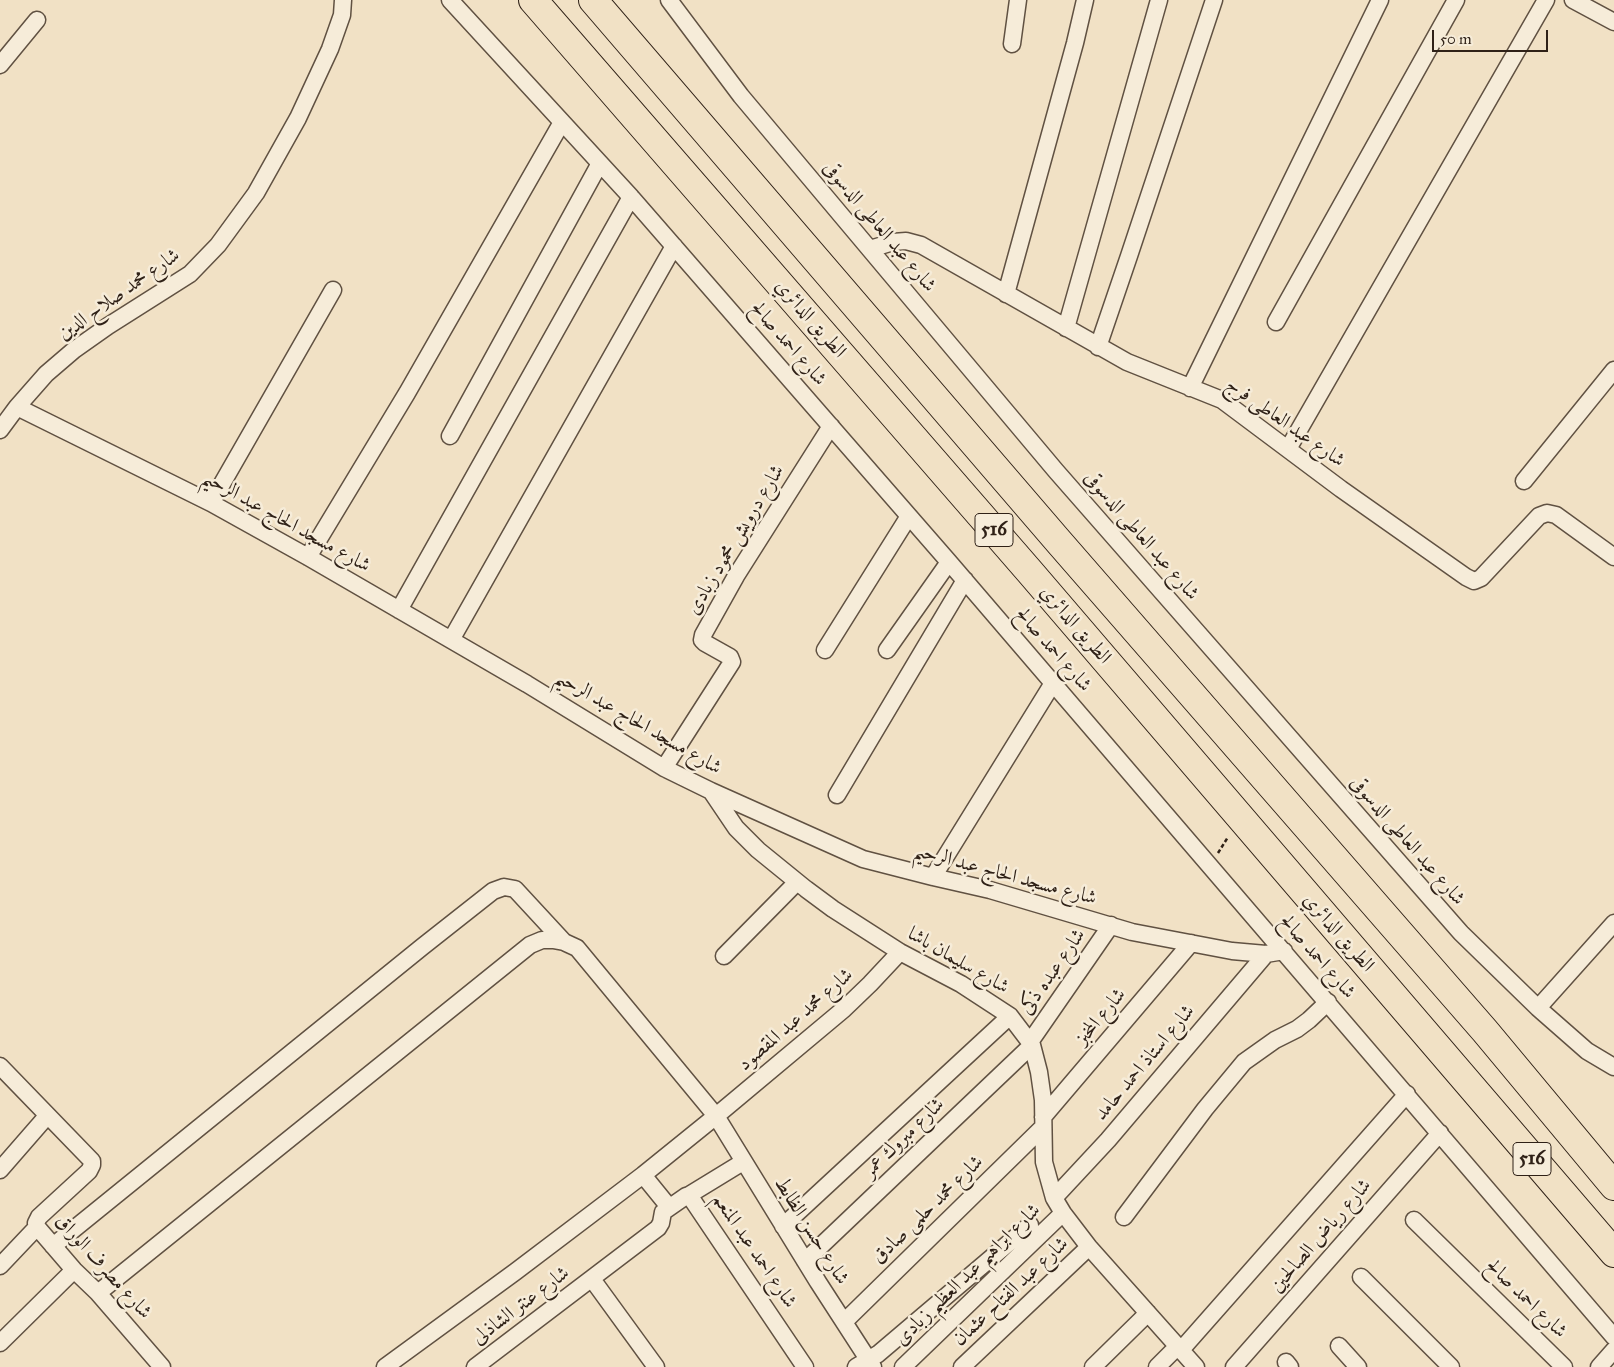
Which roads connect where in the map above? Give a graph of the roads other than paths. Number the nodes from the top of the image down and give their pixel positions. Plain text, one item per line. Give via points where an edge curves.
1 (343, 0) edge
2 (450, 0) edge
3 (533, 0) edge
4 (593, 0) edge
5 (669, 0) edge
6 (1018, 0) edge
7 (1085, 0) edge
8 (1159, 0) edge
9 (1214, 0) edge
10 (1380, 0) edge
11 (1456, 0) edge
12 (1546, 0) edge
13 (1573, 0) edge
14 (37, 20) dead end
15 (1614, 22) edge
16 (1012, 44) dead end
17 (0, 65) edge
18 (562, 122) junction
19 (600, 163) junction
20 (632, 197) junction
21 (674, 246) junction
22 (870, 249) junction
23 (333, 290) dead end
24 (1006, 294) junction
25 (1276, 322) dead end
26 (1066, 328) junction
27 (1098, 347) junction
28 (1614, 370) edge
29 (1190, 388) junction
30 (17, 407) junction
31 (831, 426) junction
32 (0, 430) edge
33 (450, 436) dead end
34 (1288, 449) junction
35 (1524, 481) dead end
36 (211, 503) junction
37 (909, 516) junction
38 (308, 557) junction
39 (1614, 557) edge
40 (949, 562) junction
41 (965, 580) junction
42 (399, 610) junction
43 (451, 640) junction
44 (824, 650) dead end
45 (887, 650) dead end
46 (1053, 683) junction
47 (664, 768) junction
48 (711, 791) junction
49 (837, 796) dead end
50 (932, 877) junction
51 (797, 882) junction
52 (1614, 923) edge
53 (1111, 925) junction
54 (564, 942) junction
55 (1191, 943) junction
56 (1284, 951) junction
57 (900, 952) junction
58 (1266, 954) junction
59 (724, 956) dead end
60 (1328, 1002) junction
61 (1538, 1008) junction
62 (1010, 1016) junction
63 (1031, 1044) junction
64 (1614, 1067) edge
65 (1, 1069) edge
66 (1407, 1094) junction
67 (47, 1116) junction
68 (716, 1116) junction
69 (1043, 1123) junction
70 (1440, 1133) junction
71 (744, 1162) junction
72 (0, 1170) edge
73 (643, 1174) junction
74 (1614, 1186) edge
75 (689, 1195) junction
76 (1054, 1198) junction
77 (669, 1206) junction
78 (1063, 1213) junction
79 (1124, 1217) dead end
80 (1414, 1220) dead end
81 (1030, 1225) dead end
82 (783, 1226) junction
83 (37, 1227) junction
84 (53, 1246) junction
85 (1089, 1247) junction
86 (1614, 1253) edge
87 (805, 1261) junction
88 (0, 1266) edge
89 (74, 1270) junction
90 (1361, 1277) dead end
91 (592, 1279) junction
92 (98, 1292) junction
93 (1148, 1313) junction
94 (844, 1322) junction
95 (1614, 1337) edge
96 (0, 1344) edge
97 (1339, 1346) dead end
98 (1179, 1348) junction
99 (1614, 1350) edge
100 (866, 1364) edge
101 (160, 1366) edge
102 (385, 1367) edge
103 (475, 1367) edge
104 (656, 1367) edge
105 (805, 1367) edge
106 (903, 1367) edge
107 (962, 1367) edge
108 (1093, 1367) edge
109 (1157, 1367) edge
110 (1196, 1367) edge
111 (1234, 1367) edge
112 (1358, 1367) edge
113 (1452, 1367) edge
114 (1564, 1367) edge
115 (1599, 1367) edge

1 - 30 street, شارع محمد صلاح الدين via 342,15 330,49 298,118 256,193 218,245 190,274 74,350 46,374
2 - 18 street, شارع احمد صالح
3 - 86 highway, الطريق الدائري / 516
4 - 74 highway, 516 via 1484,1031
5 - 22 street, شارع عبد العاطى الدسوقى via 740,96
6 - 16 street
7 - 24 street
8 - 26 street
9 - 27 street
10 - 29 street
11 - 25 street
12 - 34 street
13 - 15 street
14 - 17 street
18 - 19 street, شارع احمد صالح
18 - 38 street via 407,393
19 - 20 street, شارع احمد صالح
19 - 33 street
20 - 21 street, شارع احمد صالح
20 - 42 street
21 - 31 street, شارع احمد صالح
21 - 43 street
22 - 24 street, شارع عبد العاطى فرج via 893,242 921,245
22 - 61 street, شارع عبد العاطى الدسوقى via 1056,471 1460,934
23 - 36 street
24 - 26 street, شارع عبد العاطى فرج
26 - 27 street, شارع عبد العاطى فرج
27 - 29 street, شارع عبد العاطى فرج
28 - 35 street
29 - 34 street, شارع عبد العاطى فرج via 1222,400
30 - 32 street, شارع محمد صلاح الدين
30 - 36 street, شارع مسجد الحاج عبد الرحيم
31 - 37 street, شارع احمد صالح
31 - 47 street, شارع درويش محمود زبادى via 736,576 703,635 704,641 730,657 732,662
34 - 39 street, شارع عبد العاطى فرج via 1341,490 1474,581 1481,578 1534,520 1547,513 1556,515
36 - 38 street, شارع مسجد الحاج عبد الرحيم
37 - 40 street, شارع احمد صالح
37 - 44 street
38 - 42 street, شارع مسجد الحاج عبد الرحيم
40 - 41 street, شارع احمد صالح
40 - 45 street
41 - 46 street, شارع احمد صالح
41 - 49 street
42 - 43 street, شارع مسجد الحاج عبد الرحيم
43 - 47 street, شارع مسجد الحاج عبد الرحيم
46 - 50 street
46 - 56 street, شارع احمد صالح
47 - 48 street, شارع مسجد الحاج عبد الرحيم
48 - 50 street, شارع مسجد الحاج عبد الرحيم via 863,859
48 - 51 street, شارع سليمان باشا via 736,828
50 - 53 street, شارع مسجد الحاج عبد الرحيم
51 - 57 street, شارع سليمان باشا
51 - 59 street
52 - 61 street
53 - 55 street, شارع مسجد الحاج عبد الرحيم
53 - 63 street, شارع عبده ذكى
54 - 68 street, شارع حسن الظابط via 577,948
54 - 84 street, شارع حسن الظابط via 515,889 504,886 493,891
54 - 92 street via 542,940 530,945
55 - 58 street, شارع مسجد الحاج عبد الرحيم
55 - 69 street, شارع المخبز
56 - 58 street, شارع مسجد الحاج عبد الرحيم
56 - 60 street, شارع احمد صالح
57 - 62 street, شارع سليمان باشا via 961,984
57 - 68 street, شارع محمد عبد المقصود via 844,1008
58 - 76 street, شارع استاذ احمد حامد
60 - 66 street, شارع احمد صالح
60 - 79 street via 1297,1029 1244,1062
61 - 64 street, شارع عبد العاطى الدسوقى via 1587,1051
62 - 63 street, شارع سليمان باشا
62 - 82 street
63 - 69 street, شارع سليمان باشا via 1039,1072
63 - 87 street, شارع مبروك عمر
65 - 67 street, شارع مصرف الوراق
66 - 70 street, شارع احمد صالح
66 - 98 street
67 - 72 street
67 - 83 street, شارع مصرف الوراق via 90,1157 92,1165 39,1217
68 - 71 street, شارع حسن الظابط
68 - 73 street, شارع محمد عبد المقصود
69 - 76 street, شارع سليمان باشا via 1044,1162
69 - 94 street, شارع محمد حلمى صادق
70 - 95 street, شارع احمد صالح
70 - 111 street, شارع رياض الصالحين
71 - 75 street
71 - 82 street, شارع حسن الظابط
73 - 77 street
73 - 102 street, شارع محمد عبد المقصود
75 - 77 street, شارع احمد عبد المنعم
75 - 105 street, شارع احمد عبد المنعم
76 - 78 street, شارع سليمان باشا
77 - 91 street via 663,1212 658,1228
78 - 85 street, شارع سليمان باشا
78 - 106 street, شارع ابراهيم عبد العظيم زبادى
80 - 114 street, شارع احمد صالح
81 - 100 street
82 - 87 street, شارع حسن الظابط
83 - 84 street, شارع مصرف الوراق
83 - 88 street
84 - 89 street, شارع مصرف الوراق
85 - 93 street, شارع سليمان باشا
85 - 107 street, شارع عبد الفتاح عثمان
87 - 94 street, شارع حسن الظابط
89 - 92 street, شارع مصرف الوراق
89 - 96 street
90 - 113 street
91 - 103 street, شارع عنتر الشاذلى
91 - 104 street
92 - 101 street, شارع مصرف الوراق
93 - 98 street, شارع سليمان باشا
93 - 108 street
94 - 100 street, شارع حسن الظابط
97 - 112 street
98 - 109 street
98 - 110 street, شارع سليمان باشا
99 - 115 street

